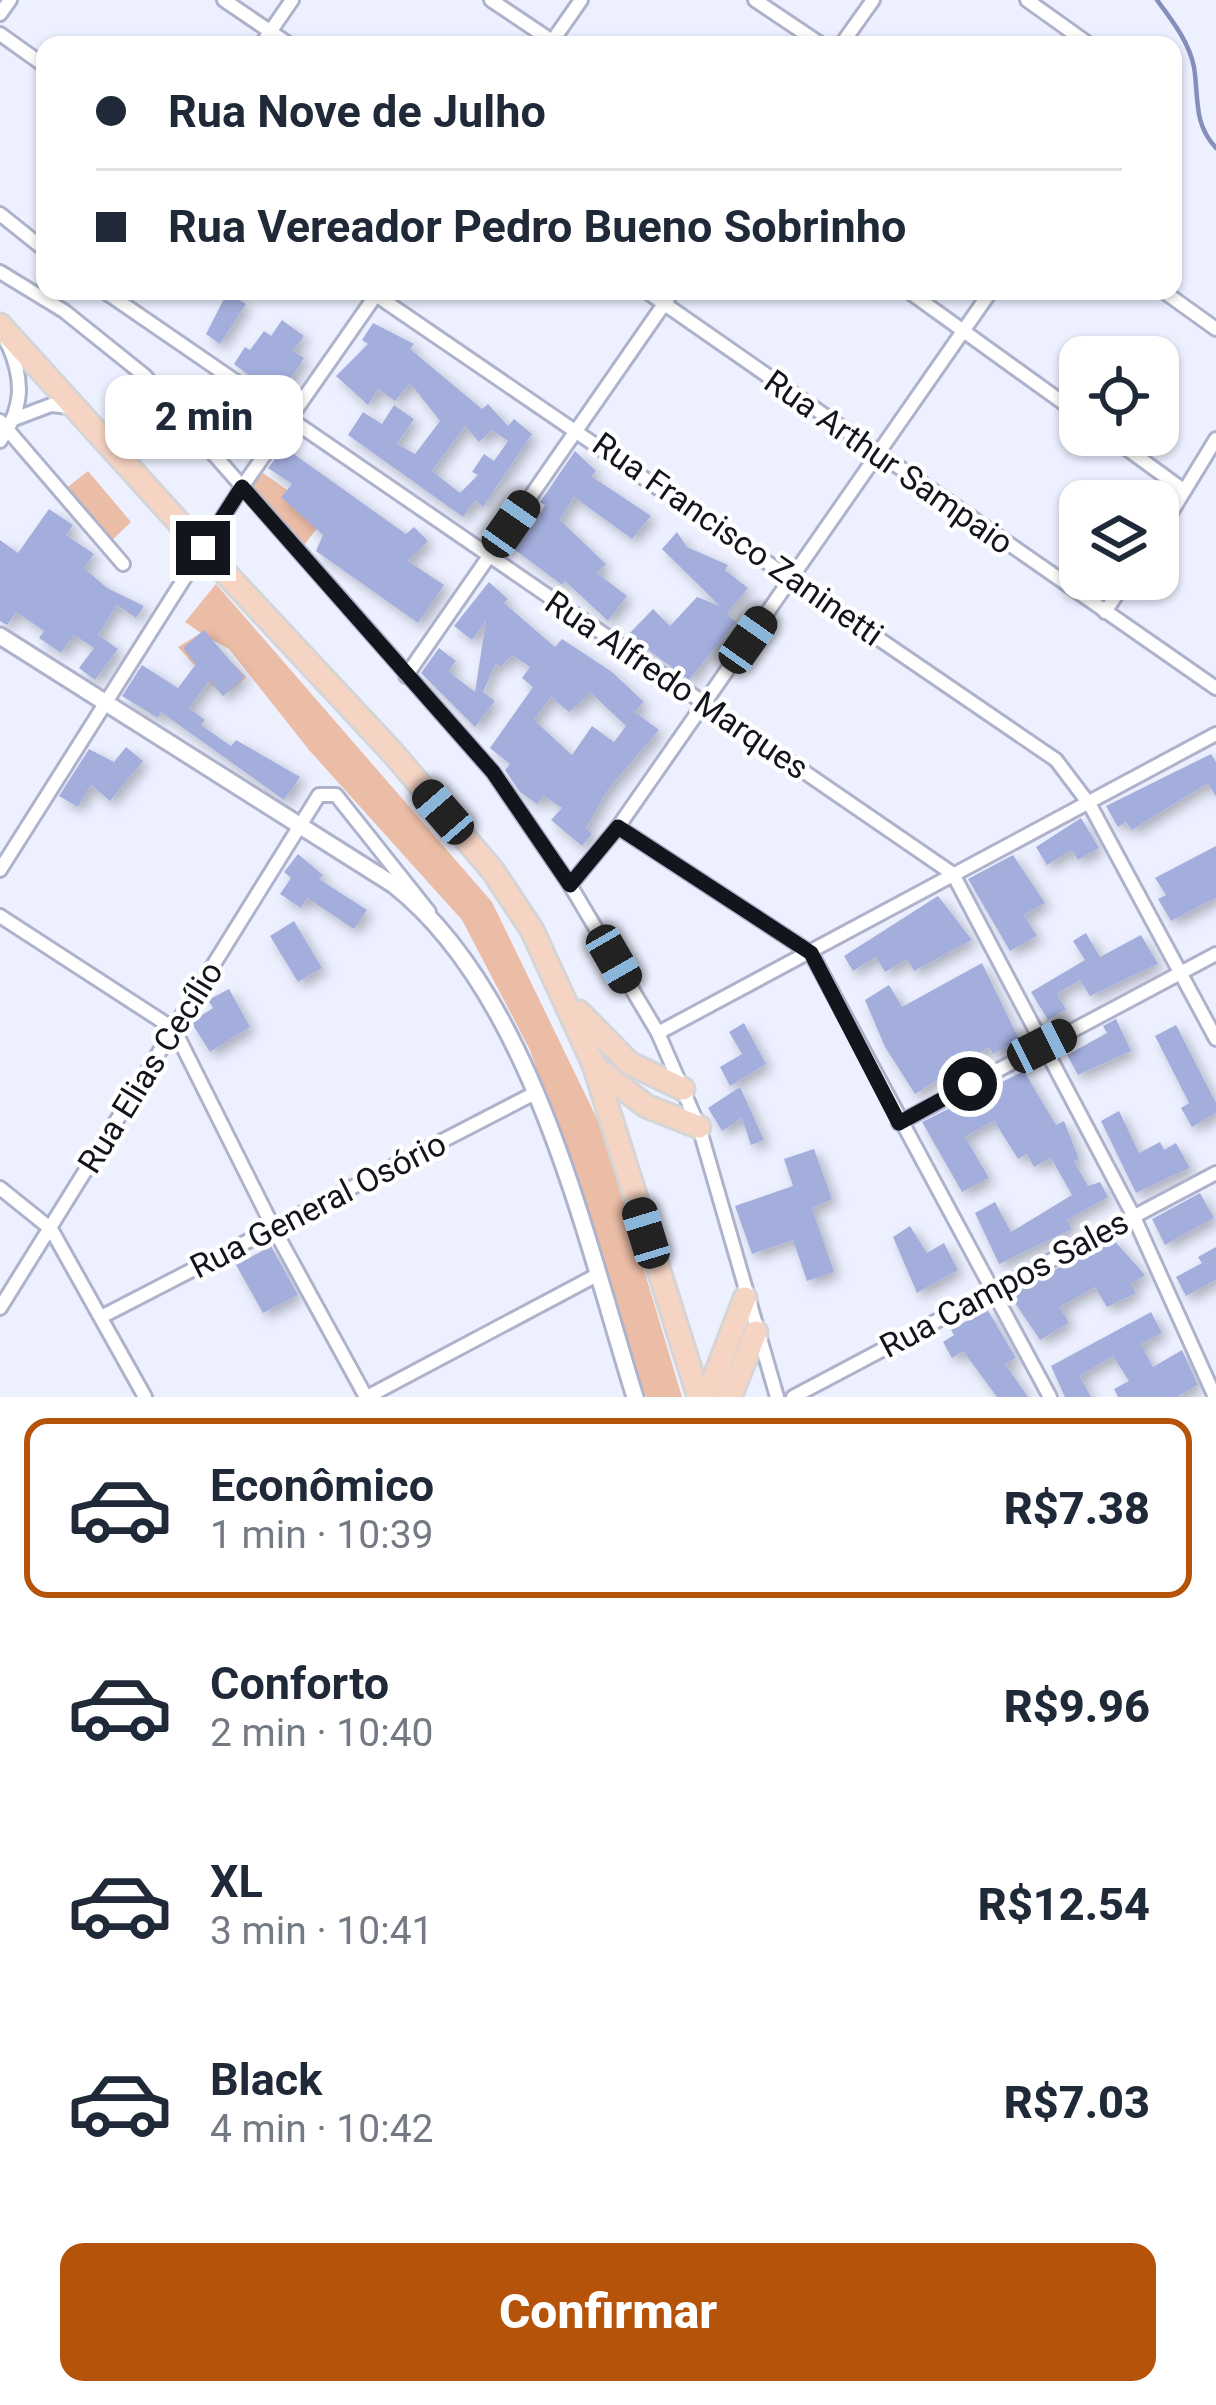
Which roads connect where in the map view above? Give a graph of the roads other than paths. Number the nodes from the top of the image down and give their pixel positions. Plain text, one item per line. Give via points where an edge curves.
1 (10, 0) edge
2 (224, 0) edge
3 (292, 0) edge
4 (491, 0) edge
5 (581, 0) edge
6 (755, 0) edge
7 (873, 0) edge
8 (1027, 0) edge
9 (0, 14) edge
10 (270, 32) junction
11 (0, 34) edge
12 (267, 36) edge
13 (276, 36) edge
14 (542, 36) edge
15 (558, 36) edge
16 (809, 36) edge
17 (847, 36) edge
18 (1077, 36) edge
19 (36, 59) edge
20 (0, 214) edge
21 (36, 243) edge
22 (0, 272) edge
23 (36, 294) edge
24 (46, 300) edge
25 (117, 300) edge
26 (370, 300) edge
27 (387, 300) edge
28 (666, 300) edge
29 (672, 300) edge
30 (921, 300) edge
31 (986, 300) edge
32 (1175, 300) edge
33 (0, 325) edge
34 (1216, 329) edge
35 (964, 331) junction
36 (1059, 400) edge
37 (83, 411) junction
38 (289, 418) junction
39 (6, 428) edge
40 (578, 428) junction
41 (1216, 439) edge
42 (876, 455) junction
43 (1137, 456) edge
44 (242, 487) junction
45 (1182, 489) junction
46 (1179, 495) edge
47 (210, 555) junction
48 (489, 556) junction
49 (123, 564) dead end
50 (792, 576) junction
51 (1113, 600) edge
52 (1105, 612) junction
53 (0, 636) edge
54 (406, 676) junction
55 (1216, 688) edge
56 (106, 703) junction
57 (703, 703) junction
58 (1214, 741) edge
59 (1090, 805) junction
60 (297, 824) junction
61 (618, 827) junction
62 (0, 870) edge
63 (953, 874) junction
64 (570, 885) junction
65 (431, 914) junction
66 (0, 916) edge
67 (811, 953) junction
68 (1216, 954) edge
69 (1183, 973) junction
70 (569, 1002) junction
71 (174, 1029) junction
72 (658, 1033) junction
73 (1216, 1039) edge
74 (1042, 1046) junction
75 (594, 1066) junction
76 (683, 1089) junction
77 (536, 1093) junction
78 (899, 1123) junction
79 (699, 1127) junction
80 (1216, 1173) edge
81 (0, 1188) edge
82 (1132, 1216) junction
83 (51, 1229) junction
84 (274, 1229) junction
85 (597, 1275) junction
86 (988, 1291) junction
87 (746, 1298) junction
88 (0, 1308) edge
89 (101, 1317) junction
90 (756, 1332) junction
91 (1213, 1396) edge
92 (145, 1397) edge
93 (367, 1397) edge
94 (635, 1397) edge
95 (703, 1397) edge
96 (730, 1397) edge
97 (777, 1397) edge
98 (793, 1397) edge
99 (1049, 1397) edge

1 - 9 street
2 - 10 street
3 - 10 street
4 - 14 street
5 - 15 street
6 - 16 street
7 - 17 street
8 - 18 street
10 - 12 street
10 - 13 street
11 - 19 street
20 - 21 street
22 - 23 street
24 - 44 street via 146,376
25 - 38 street, Rua Alfredo Marques
26 - 38 street
27 - 40 street, Rua Francisco Zaninetti
28 - 40 street
29 - 42 street, Rua Arthur Sampaio
30 - 35 street
31 - 35 street
32 - 34 street
33 - 37 highway
33 - 39 street via 21,382
35 - 36 street
35 - 42 street
37 - 39 street via 51,405
37 - 47 highway, bridge
38 - 44 street
38 - 48 street, Rua Alfredo Marques
39 - 49 street
40 - 48 street
40 - 50 street, Rua Francisco Zaninetti
41 - 45 street
42 - 50 street
42 - 52 street, Rua Arthur Sampaio
43 - 45 street
44 - 47 street
44 - 54 street
45 - 46 street
47 - 56 street
47 - 70 highway via 493,872
48 - 54 street
48 - 57 street, Rua Alfredo Marques
50 - 57 street
50 - 59 street, Rua Francisco Zaninetti via 1056,760
51 - 52 street
52 - 55 street, Rua Arthur Sampaio
53 - 56 street
54 - 64 street via 493,772
56 - 60 street
56 - 62 street
57 - 61 street
57 - 63 street, Rua Alfredo Marques
58 - 59 street
59 - 63 street
59 - 69 street, Rua Francisco Zaninetti
60 - 65 street
60 - 65 street via 319,795 336,795
60 - 71 street, Rua Elias Cecílio
61 - 64 street
61 - 67 street
63 - 67 street
63 - 74 street
64 - 72 street
65 - 77 street via 482,984
66 - 71 street
67 - 72 street
67 - 78 street
68 - 69 street
69 - 73 street, Rua Francisco Zaninetti
69 - 74 street
70 - 75 highway
70 - 76 highway via 629,1063
71 - 83 street, Rua Elias Cecílio
71 - 84 street
72 - 76 street
74 - 78 street
74 - 82 street
75 - 79 highway via 646,1106
75 - 95 highway
76 - 79 street
77 - 84 street, Rua General Osório
77 - 85 street
78 - 86 street
79 - 87 street
80 - 82 street, Rua Campos Sales
81 - 83 street
82 - 86 street, Rua Campos Sales
82 - 91 street
83 - 88 street, Rua Elias Cecílio
83 - 89 street
84 - 89 street, Rua General Osório
84 - 93 street
85 - 93 street
85 - 94 street
86 - 98 street, Rua Campos Sales
86 - 99 street
87 - 90 street
87 - 95 highway
89 - 92 street
90 - 96 highway
90 - 97 street

